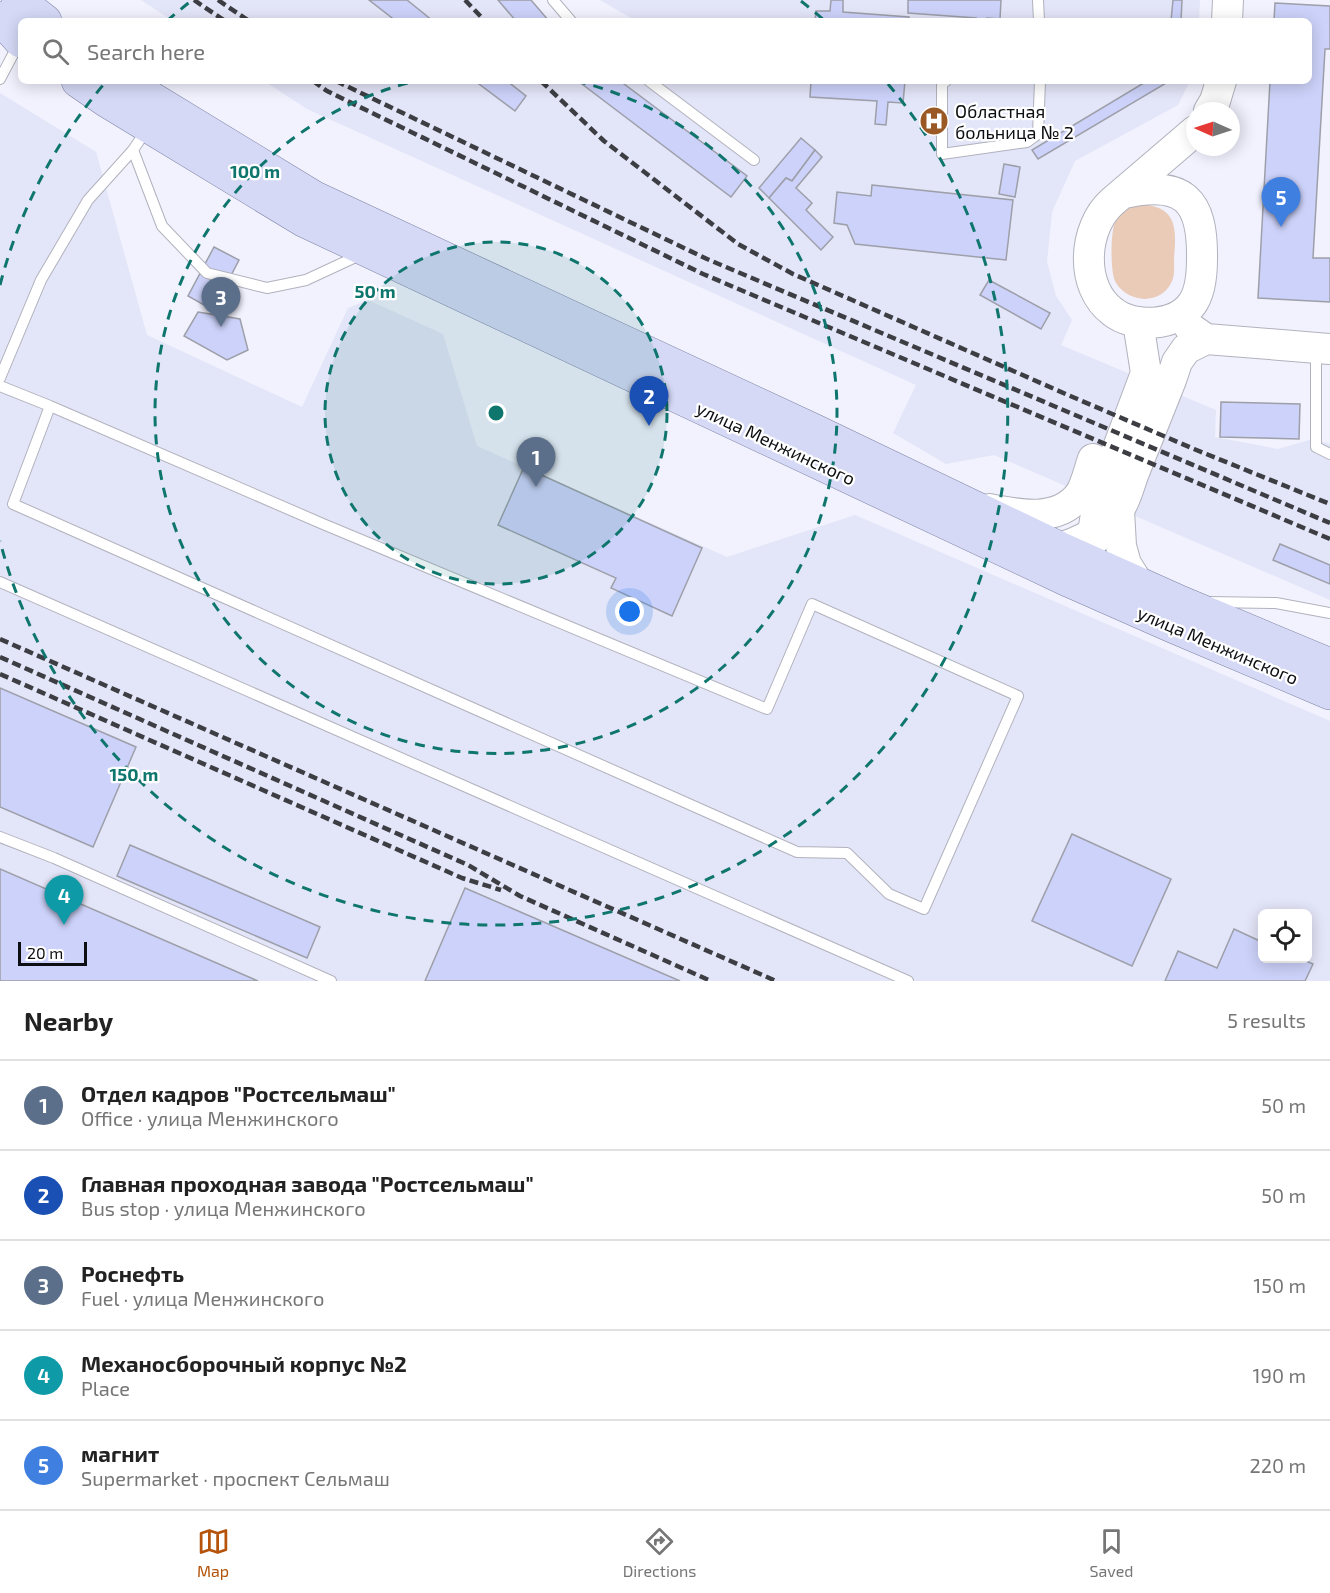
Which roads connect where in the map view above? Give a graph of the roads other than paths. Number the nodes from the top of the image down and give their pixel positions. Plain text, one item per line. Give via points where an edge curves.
1 (18, 0) edge
2 (554, 0) edge
3 (1038, 0) edge
4 (1228, 0) edge
5 (0, 18) edge
6 (41, 18) edge
7 (569, 18) edge
8 (1039, 18) edge
9 (1227, 18) edge
10 (18, 37) edge
11 (18, 46) edge
12 (0, 80) edge
13 (82, 84) edge
14 (128, 84) edge
15 (653, 84) edge
16 (942, 84) edge
17 (1040, 84) edge
18 (1220, 84) edge
19 (1214, 102) edge
20 (141, 138) junction
21 (1186, 139) edge
22 (754, 160) dead end
23 (1124, 193) junction
24 (368, 251) junction
25 (1175, 318) junction
26 (1128, 319) junction
27 (1206, 339) junction
28 (1323, 349) edge
29 (1177, 362) junction
30 (0, 378) edge
31 (0, 386) edge
32 (50, 406) junction
33 (1330, 454) edge
34 (966, 505) junction
35 (1109, 505) junction
36 (1094, 533) junction
37 (1002, 535) junction
38 (1059, 548) junction
39 (1098, 565) junction
40 (0, 582) edge
41 (1135, 596) junction
42 (1182, 603) junction
43 (1330, 613) edge
44 (1330, 665) edge
45 (1330, 693) edge
46 (0, 837) edge
47 (331, 981) edge
48 (908, 981) edge

1 - 6 main road
2 - 7 lane
3 - 8 lane
4 - 9 main road
5 - 10 main road
11 - 12 lane
13 - 20 main road, улица Менжинского via 107,102
14 - 34 main road, улица Менжинского via 315,198
15 - 22 lane
16 - 17 lane via 942,153 1027,142 1038,134
18 - 19 main road
20 - 24 main road, улица Менжинского
20 - 24 lane via 162,226 207,273 267,288 306,280
20 - 30 lane via 88,200 41,280
21 - 23 main road
23 - 25 main road via 1156,189 1177,193 1191,203 1197,215 1202,247 1199,283 1192,304
23 - 26 main road via 1101,213 1090,251 1095,291 1107,308
24 - 37 main road, улица Менжинского
25 - 26 main road
25 - 27 main road
25 - 29 main road
26 - 34 main road via 1127,367 1080,493 1068,506 1053,513 1009,513
26 - 35 main road via 1146,373
27 - 28 main road
27 - 29 main road via 1186,349
28 - 33 lane via 1316,447
29 - 35 main road
31 - 32 lane
32 - 32 lane via 767,709 812,604 1018,696 924,909 889,894 847,853 797,852 13,504
34 - 37 main road, улица Менжинского
35 - 36 main road
35 - 37 main road via 1058,527 1036,527
35 - 41 main road
36 - 38 main road
36 - 39 main road
37 - 38 main road, улица Менжинского
37 - 41 main road, улица Менжинского
38 - 39 main road, улица Менжинского
39 - 41 main road, улица Менжинского
40 - 48 lane
41 - 42 main road, улица Менжинского
41 - 45 main road, улица Менжинского
42 - 43 lane via 1276,603
42 - 44 main road, улица Менжинского
46 - 47 lane

